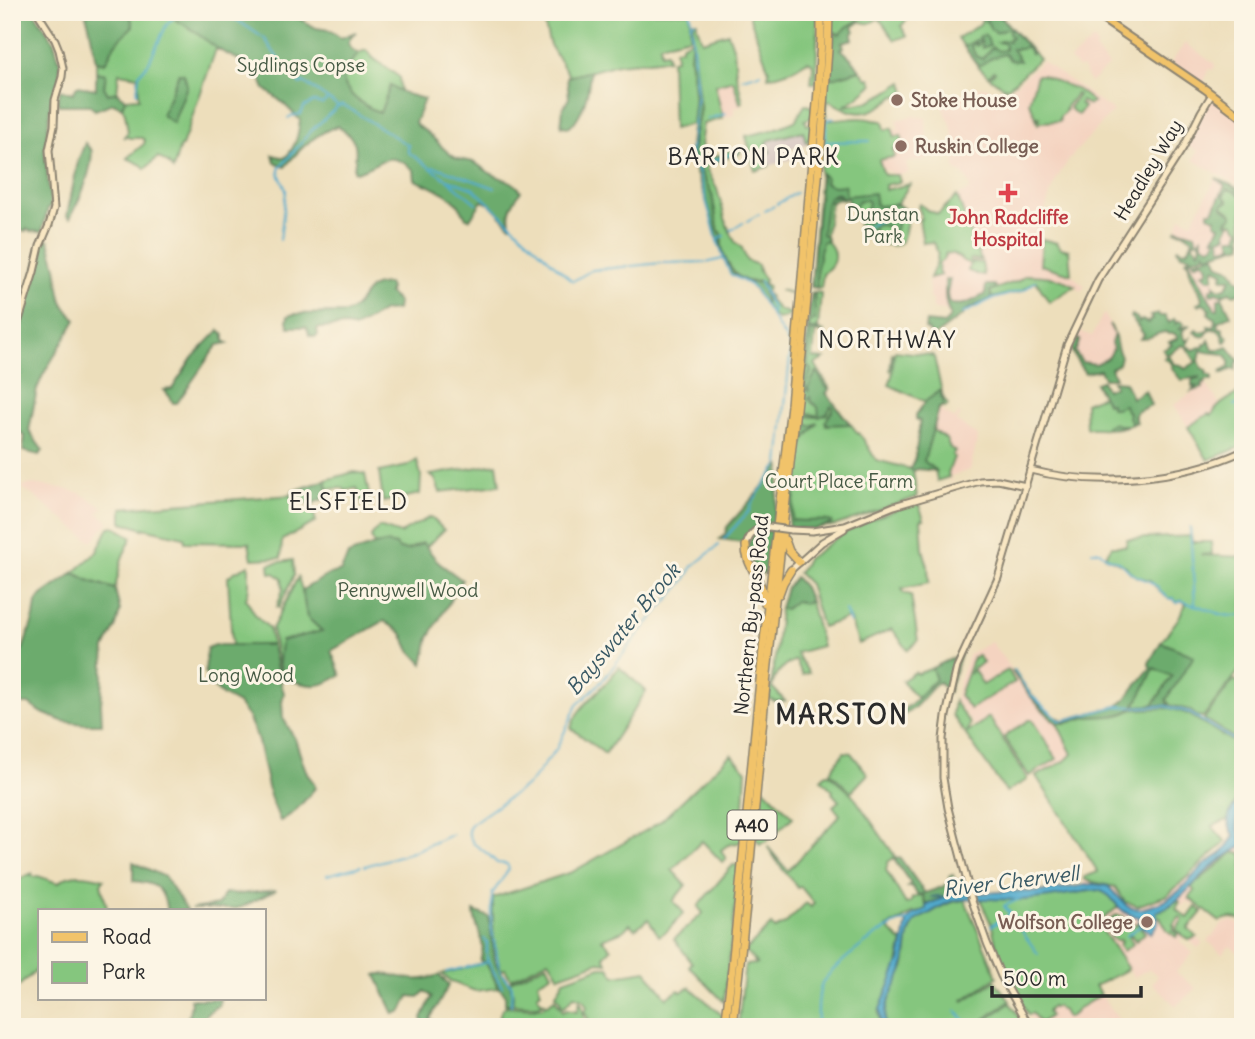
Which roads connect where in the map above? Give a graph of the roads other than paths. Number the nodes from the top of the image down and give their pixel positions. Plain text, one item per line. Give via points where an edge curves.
1 (37, 12) edge
2 (821, 12) edge
3 (829, 12) edge
4 (1092, 12) edge
5 (1212, 94) junction
6 (1243, 118) edge
7 (12, 343) edge
8 (1243, 452) edge
9 (1029, 469) junction
10 (1022, 486) junction
11 (785, 518) junction
12 (853, 524) junction
13 (822, 530) junction
14 (822, 542) junction
15 (746, 546) joint
16 (774, 555) junction
17 (799, 562) junction
18 (754, 570) junction
19 (792, 572) joint
20 (773, 622) junction
21 (762, 649) junction
22 (725, 1027) edge
23 (733, 1027) edge
24 (1030, 1027) edge

1 - 7 main road via 55,40 63,68 49,150 54,208
2 - 16 highway, Northern By-pass Road / A40 via 814,149
3 - 11 highway, Northern By-pass Road / A40 via 819,179
4 - 5 main road
5 - 6 main road
5 - 9 main road, Headley Way via 1082,312
8 - 9 main road via 1186,470 1139,477 1104,478
9 - 10 main road, Headley Way
10 - 12 main road via 998,480 975,482 894,506
10 - 24 main road, Headley Way via 998,578 957,667 946,716 943,762 946,795 972,901 1001,976
11 - 17 highway via 787,547
11 - 20 highway, Northern By-pass Road / A40
12 - 13 main road
12 - 14 main road
13 - 14 main road
13 - 15 main road, bridge via 759,529
14 - 17 main road
15 - 18 highway
16 - 18 highway via 766,576
16 - 21 highway, Northern By-pass Road / A40
17 - 19 main road
18 - 21 highway via 764,596
19 - 20 highway via 781,589
20 - 23 highway, Northern By-pass Road / A40
21 - 22 highway, Northern By-pass Road / A40

